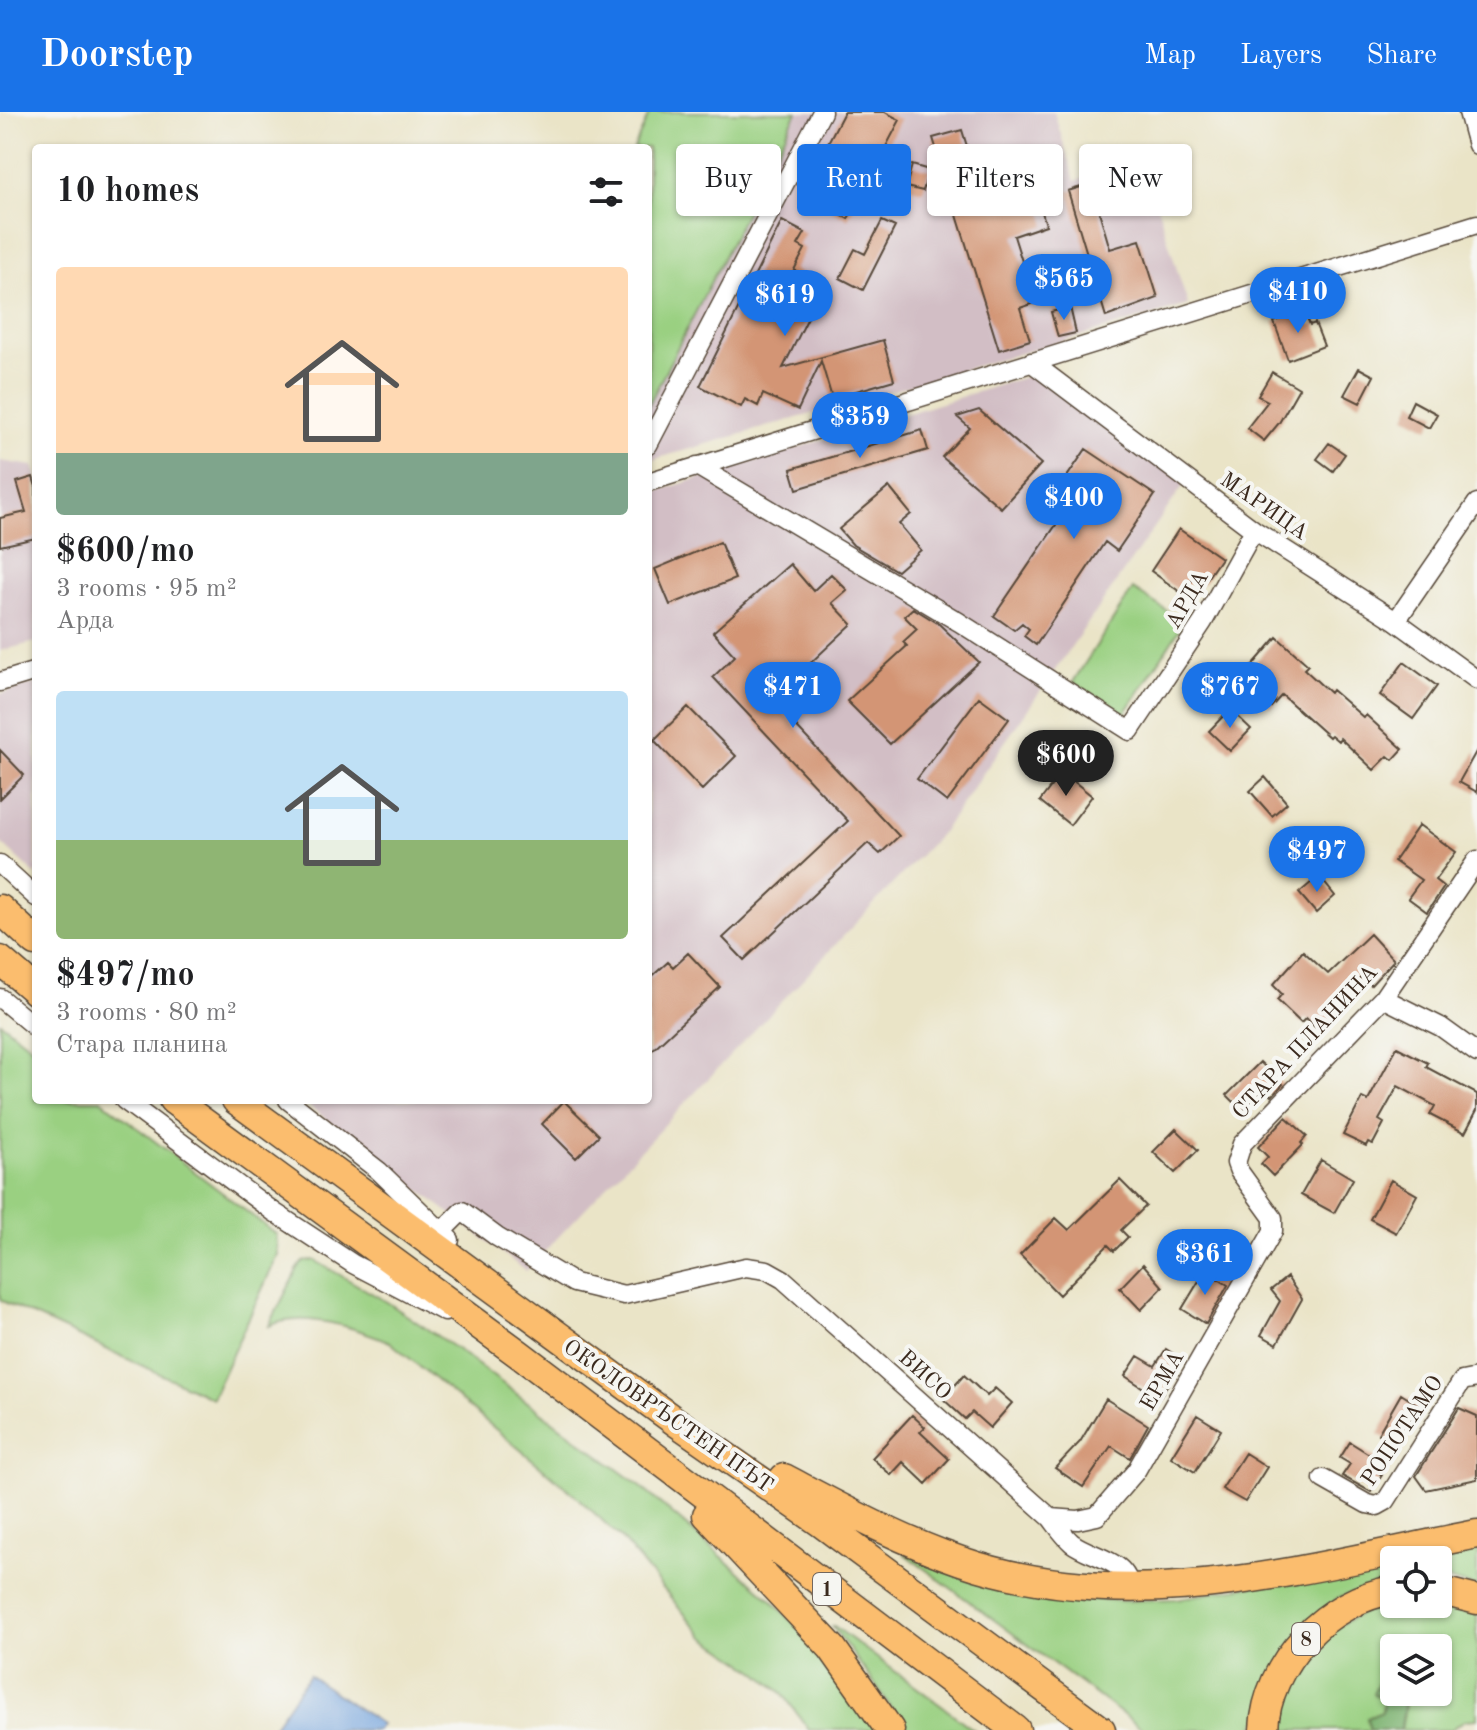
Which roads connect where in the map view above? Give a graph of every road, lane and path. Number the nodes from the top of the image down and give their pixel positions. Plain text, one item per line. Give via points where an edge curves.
1 (822, 112) edge
2 (1468, 112) edge
3 (1477, 145) edge
4 (1477, 224) edge
5 (1031, 362) junction
6 (652, 437) edge
7 (697, 466) junction
8 (652, 481) edge
9 (1477, 503) edge
10 (1254, 530) junction
11 (1396, 621) junction
12 (32, 672) edge
13 (1477, 680) edge
14 (0, 682) edge
15 (1477, 860) edge
16 (0, 864) edge
17 (32, 893) edge
18 (0, 909) edge
19 (32, 938) edge
20 (0, 960) edge
21 (32, 988) edge
22 (0, 998) edge
23 (1383, 998) junction
24 (32, 1025) edge
25 (1477, 1053) edge
26 (129, 1104) edge
27 (178, 1104) edge
28 (241, 1104) edge
29 (293, 1104) edge
30 (1273, 1218) joint
31 (442, 1231) junction
32 (534, 1318) junction
33 (519, 1354) junction
34 (1477, 1378) edge
35 (676, 1422) junction
36 (640, 1445) junction
37 (1323, 1479) dead end
38 (1051, 1518) junction
39 (1477, 1534) edge
40 (1130, 1590) junction
41 (1380, 1594) edge
42 (1452, 1594) edge
43 (1477, 1600) edge
44 (890, 1730) edge
45 (1016, 1730) edge
46 (1101, 1730) edge
47 (1264, 1730) edge

1 - 6 street
2 - 3 street
4 - 5 street
5 - 7 street
5 - 10 street, МАРИЦА
7 - 8 street
7 - 10 street, АРДА via 1130,731 1203,622
9 - 11 street
10 - 11 street, МАРИЦА
11 - 13 street, МАРИЦА
12 - 14 street
15 - 23 street, СТАРА ПЛАНИНА
16 - 17 street
18 - 19 highway
20 - 21 highway
22 - 24 street
23 - 25 street via 1441,1027
23 - 30 street, СТАРА ПЛАНИНА via 1237,1154 1239,1171
26 - 33 street, ОКОЛОВРЪСТЕН ПЪТ via 353,1264
27 - 33 highway, ОКОЛОВРЪСТЕН ПЪТ / 1
28 - 32 highway, ОКОЛОВРЪСТЕН ПЪТ / 1
29 - 31 street via 379,1171
30 - 38 street, ЕРМА via 1273,1231 1136,1471 1097,1516
31 - 32 street
31 - 38 street, ВИСО via 462,1211 574,1283 624,1295 746,1267 767,1270
32 - 35 highway, ОКОЛОВРЪСТЕН ПЪТ / 1
33 - 36 highway, ОКОЛОВРЪСТЕН ПЪТ / 1
34 - 37 street, РОПОТАМО via 1462,1381 1386,1501 1367,1504
35 - 40 highway via 843,1509 960,1561 1028,1579
35 - 46 highway, ОКОЛОВРЪСТЕН ПЪТ / 1
36 - 44 highway via 832,1648
36 - 45 highway, ОКОЛОВРЪСТЕН ПЪТ / 1
38 - 40 street, ВИСО via 1075,1545 1114,1563 1127,1575
39 - 40 highway via 1258,1577
41 - 47 highway, 8 via 1332,1615 1287,1660 1273,1688
42 - 43 highway

